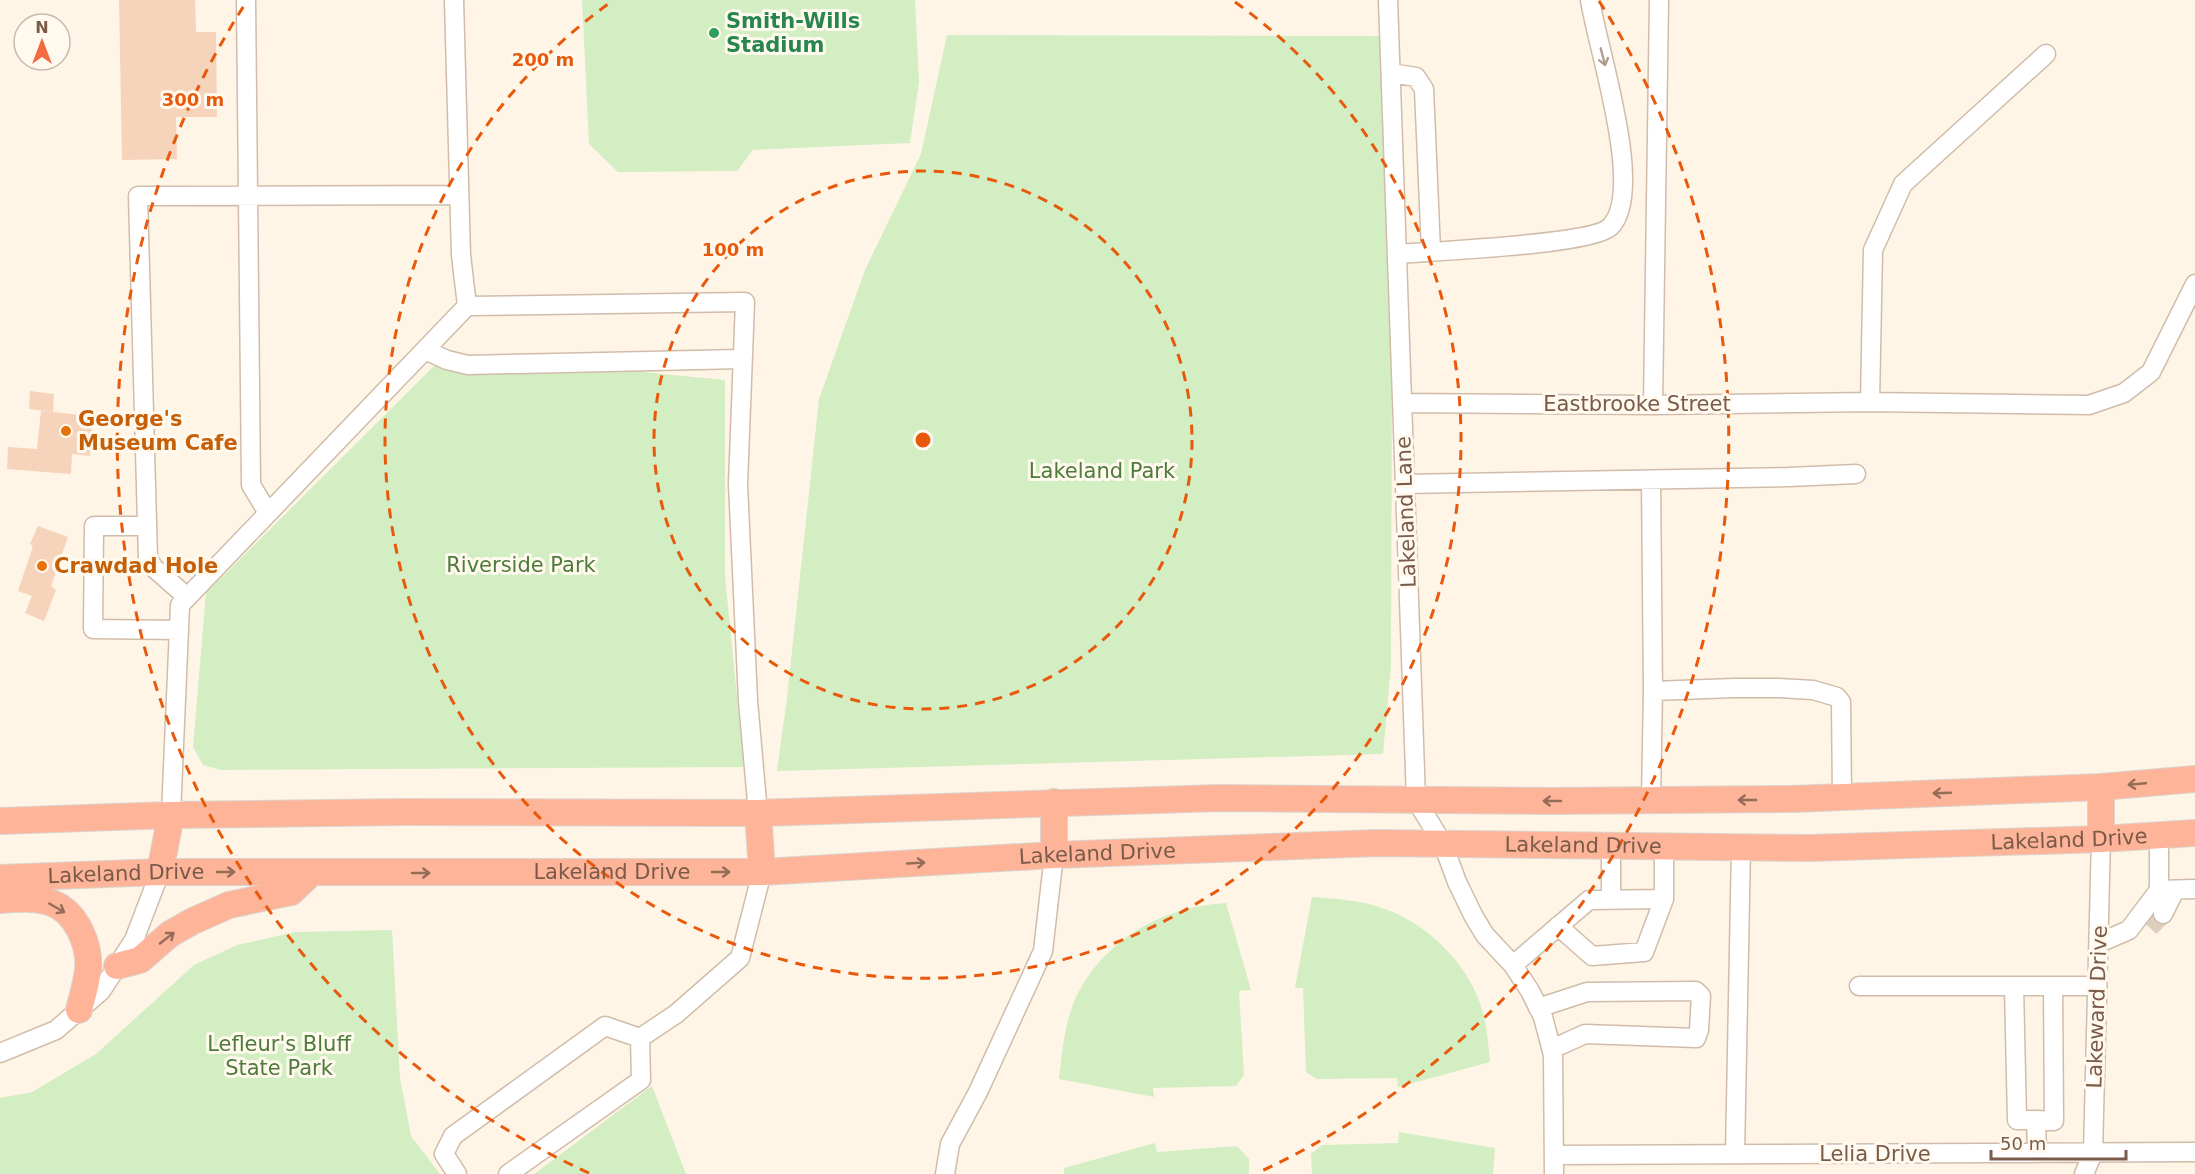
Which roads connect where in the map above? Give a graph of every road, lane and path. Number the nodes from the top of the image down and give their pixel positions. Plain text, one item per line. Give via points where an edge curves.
1 (246, 0) edge
2 (454, 0) edge
3 (1388, 0) edge
4 (1590, 0) edge
5 (1659, 0) edge
6 (2046, 54) dead end
7 (1391, 73) junction
8 (459, 195) junction
9 (248, 196) junction
10 (1431, 251) junction
11 (1397, 254) junction
12 (2195, 284) edge
13 (467, 306) junction
14 (425, 350) junction
15 (742, 359) junction
16 (1870, 402) junction
17 (1403, 403) junction
18 (1653, 405) junction
19 (1856, 474) dead end
20 (1651, 480) junction
21 (1406, 484) junction
22 (268, 513) junction
23 (147, 526) junction
24 (187, 597) junction
25 (179, 630) junction
26 (1653, 691) junction
27 (2195, 779) edge
28 (2101, 787) junction
29 (1842, 797) junction
30 (1416, 800) junction
31 (1651, 800) junction
32 (1053, 802) junction
33 (758, 813) junction
34 (171, 815) junction
35 (0, 821) edge
36 (2195, 833) edge
37 (2159, 835) junction
38 (2102, 839) junction
39 (1443, 844) junction
40 (1611, 846) junction
41 (1664, 847) junction
42 (1741, 847) junction
43 (1053, 855) junction
44 (160, 872) junction
45 (762, 872) junction
46 (312, 873) junction
47 (0, 878) edge
48 (2167, 890) junction
49 (2195, 890) edge
50 (1664, 899) junction
51 (0, 900) edge
52 (1611, 900) junction
53 (2163, 914) tunnel mouth
54 (1558, 926) junction
55 (2150, 928) tunnel mouth
56 (2128, 930) junction
57 (2099, 943) junction
58 (1513, 965) junction
59 (117, 966) junction
60 (1859, 986) dead end
61 (2053, 986) junction
62 (2096, 986) junction
63 (2014, 987) junction
64 (1538, 1008) junction
65 (79, 1010) junction
66 (640, 1038) junction
67 (1552, 1049) junction
68 (0, 1053) edge
69 (2036, 1120) junction
70 (2195, 1152) edge
71 (2037, 1153) junction
72 (2093, 1153) junction
73 (1734, 1154) junction
74 (1555, 1155) junction
75 (457, 1174) edge
76 (508, 1174) edge
77 (945, 1174) edge
78 (1554, 1174) edge
79 (2084, 1174) edge

1 - 9 street
2 - 8 street
3 - 7 street, Lakeland Lane
4 -> 10 street via 1615,106 1623,189 1623,205 1610,227 1596,235
5 - 18 street
6 - 16 street via 1903,184 1873,250
7 - 10 street via 1416,77 1424,88
7 - 11 street, Lakeland Lane
8 - 9 street
8 - 13 street
9 - 22 street via 251,485
9 - 23 street via 138,196
10 - 11 street
11 - 17 street, Lakeland Lane
12 - 16 street, Eastbrooke Street via 2151,372 2124,393 2089,405
13 - 14 street
13 - 15 street via 744,302
14 - 15 street via 468,365
14 - 22 street
15 - 33 street via 738,484 741,592
16 - 18 street, Eastbrooke Street
17 - 18 street, Eastbrooke Street
17 - 21 street, Lakeland Lane
19 - 20 street
20 - 21 street
20 - 26 street
21 - 30 street, Lakeland Lane
22 - 24 street
23 - 24 street via 148,559
23 - 25 street via 94,526 93,629
24 - 25 street via 180,605
25 - 34 street
26 - 29 street via 1779,688 1813,690 1837,697
26 - 31 street
27 -> 28 highway
28 -> 29 highway
28 - 38 highway
29 -> 31 highway
31 -> 30 highway
30 - 32 highway via 1219,798
30 - 39 street, Lakeland Lane
32 - 33 highway
32 - 43 highway
33 - 34 highway
33 - 45 highway
34 - 35 highway
34 - 44 highway
36 - 37 highway, Lakeland Drive
37 - 38 highway, Lakeland Drive
37 - 48 street
38 - 42 highway, Lakeland Drive
38 - 57 street, Lakeward Drive
39 - 40 highway, Lakeland Drive
39 - 43 highway, Lakeland Drive
39 - 58 street, Lakeland Lane via 1474,917
40 - 41 highway, Lakeland Drive
40 - 52 street
41 - 42 highway, Lakeland Drive
41 - 50 street
42 - 73 street
45 -> 43 highway, Lakeland Drive
43 - 77 street via 1043,951 950,1144
44 -> 46 highway, Lakeland Drive
44 - 47 highway, Lakeland Drive
44 - 59 street via 134,940
46 -> 45 highway, Lakeland Drive
45 - 66 street via 740,958 676,1014
59 -> 46 highway via 140,960 170,934 228,905 291,892
48 - 49 street
48 - 53 street
48 - 56 street
50 - 52 street
50 - 54 street via 1644,952 1592,956
51 -> 65 highway via 52,903 71,917 88,952
52 - 54 street via 1589,900
54 - 58 street
55 - 56 street
56 - 57 street
57 - 62 street, Lakeward Drive
58 - 64 street, Lakeland Lane
59 - 65 street via 101,992
60 - 63 street
61 - 62 street
61 - 63 street
61 - 69 street via 2054,1121
62 - 72 street, Lakeward Drive
63 - 69 street via 2018,1120
64 - 67 street, Lakeland Lane
64 - 67 street via 1587,992 1696,991 1701,996 1696,1038 1586,1034
65 - 68 street via 56,1030
66 - 75 street via 605,1026 453,1136 444,1154
66 - 76 street via 641,1080
67 - 74 street, Lakeland Lane
69 - 71 street
70 - 72 street, Lelia Drive
71 - 72 street, Lelia Drive
71 - 73 street, Lelia Drive
72 - 79 street, Lakeward Drive
73 - 74 street, Lelia Drive
74 - 78 street, Lakeland Lane

